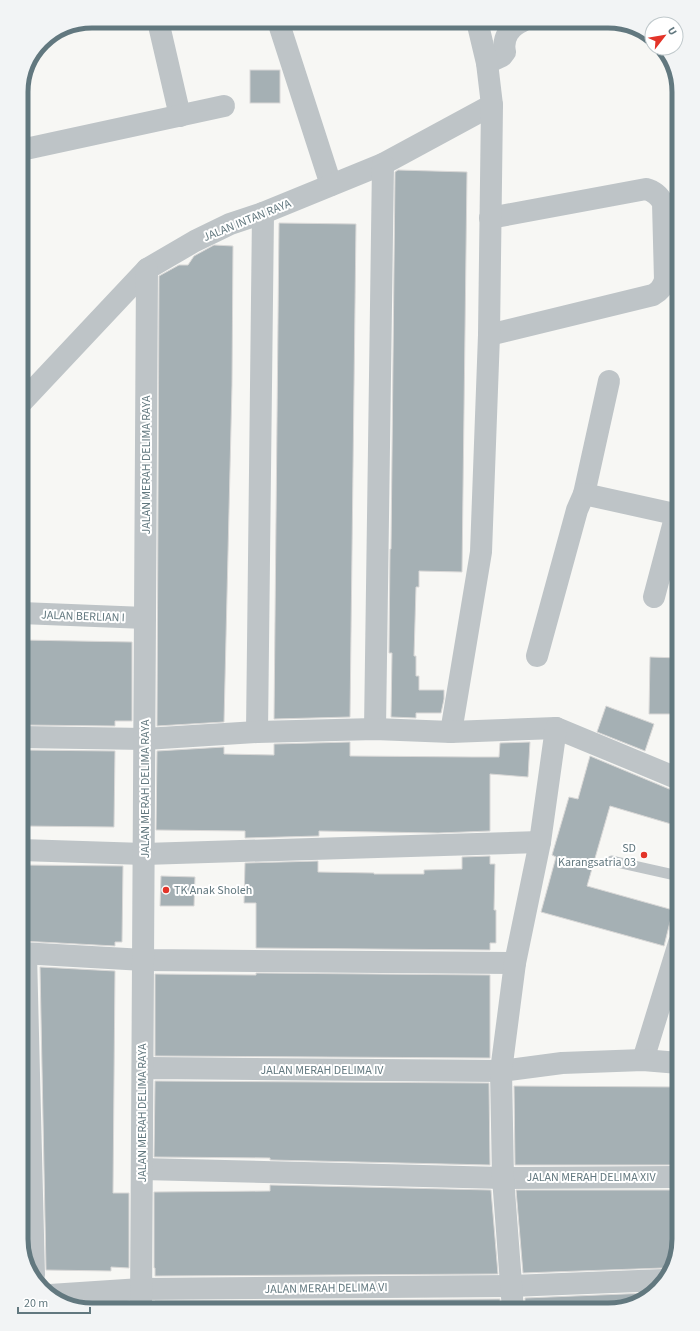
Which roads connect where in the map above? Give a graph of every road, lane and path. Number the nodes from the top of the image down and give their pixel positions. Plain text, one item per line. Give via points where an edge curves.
1 (160, 28) edge
2 (280, 28) edge
3 (479, 28) edge
4 (513, 28) edge
5 (487, 63) junction
6 (492, 105) junction
7 (224, 106) dead end
8 (180, 116) junction
9 (28, 149) edge
10 (383, 164) junction
11 (331, 185) junction
12 (262, 213) junction
13 (490, 218) junction
14 (147, 269) junction
15 (489, 335) junction
16 (609, 381) dead end
17 (28, 395) edge
18 (584, 494) junction
19 (672, 514) edge
20 (672, 536) edge
21 (654, 597) dead end
22 (28, 614) edge
23 (145, 618) junction
24 (537, 656) dead end
25 (556, 728) junction
26 (375, 729) junction
27 (257, 732) junction
28 (452, 732) junction
29 (28, 737) edge
30 (145, 739) junction
31 (672, 776) edge
32 (540, 842) junction
33 (28, 850) edge
34 (144, 854) junction
35 (612, 861) dead end
36 (672, 874) edge
37 (28, 954) edge
38 (144, 960) junction
39 (515, 963) junction
40 (672, 966) edge
41 (643, 1060) junction
42 (672, 1062) edge
43 (143, 1069) junction
44 (500, 1071) junction
45 (28, 1082) edge
46 (142, 1169) junction
47 (672, 1177) edge
48 (503, 1178) junction
49 (34, 1264) edge
50 (656, 1280) edge
51 (511, 1286) junction
52 (64, 1296) edge
53 (141, 1300) edge
54 (512, 1303) edge

1 - 8 street
2 - 11 street
3 - 5 street
4 - 5 street via 506,34 503,44 505,52
5 - 6 street
6 - 10 street, JALAN INTAN RAYA
6 - 13 street
7 - 8 street
8 - 9 street
10 - 11 street, JALAN INTAN RAYA
10 - 26 street
11 - 12 street, JALAN INTAN RAYA
12 - 14 street, JALAN INTAN RAYA via 209,234
12 - 27 street
13 - 15 street
13 - 15 street via 646,189 654,191 663,203 665,280 663,287 653,295
14 - 17 street, JALAN INTAN RAYA
14 - 23 street, JALAN MERAH DELIMA RAYA
15 - 28 street via 481,552
16 - 18 street
18 - 19 street
18 - 24 street via 577,510
20 - 21 street
22 - 23 street, JALAN BERLIAN I
23 - 30 street, JALAN MERAH DELIMA RAYA
25 - 28 street
25 - 31 street
25 - 32 street
26 - 27 street
26 - 28 street
27 - 30 street
29 - 30 street
30 - 34 street, JALAN MERAH DELIMA RAYA
32 - 34 street
32 - 39 street
33 - 34 street
34 - 38 street, JALAN MERAH DELIMA RAYA
35 - 36 lane
37 - 38 street
38 - 39 street
38 - 43 street, JALAN MERAH DELIMA RAYA
39 - 44 street
40 - 41 street
41 - 42 street, JALAN MERAH DELIMA IV
41 - 44 street, JALAN MERAH DELIMA IV via 562,1063
43 - 44 street, JALAN MERAH DELIMA IV
43 - 46 street, JALAN MERAH DELIMA RAYA
44 - 48 street
45 - 49 street
46 - 48 street, JALAN MERAH DELIMA XIV
46 - 53 street, JALAN MERAH DELIMA RAYA
47 - 48 street, JALAN MERAH DELIMA XIV
48 - 51 street
50 - 51 street, JALAN MERAH DELIMA VI
51 - 53 street, JALAN MERAH DELIMA VI
51 - 54 street
52 - 53 street, JALAN MERAH DELIMA VI

